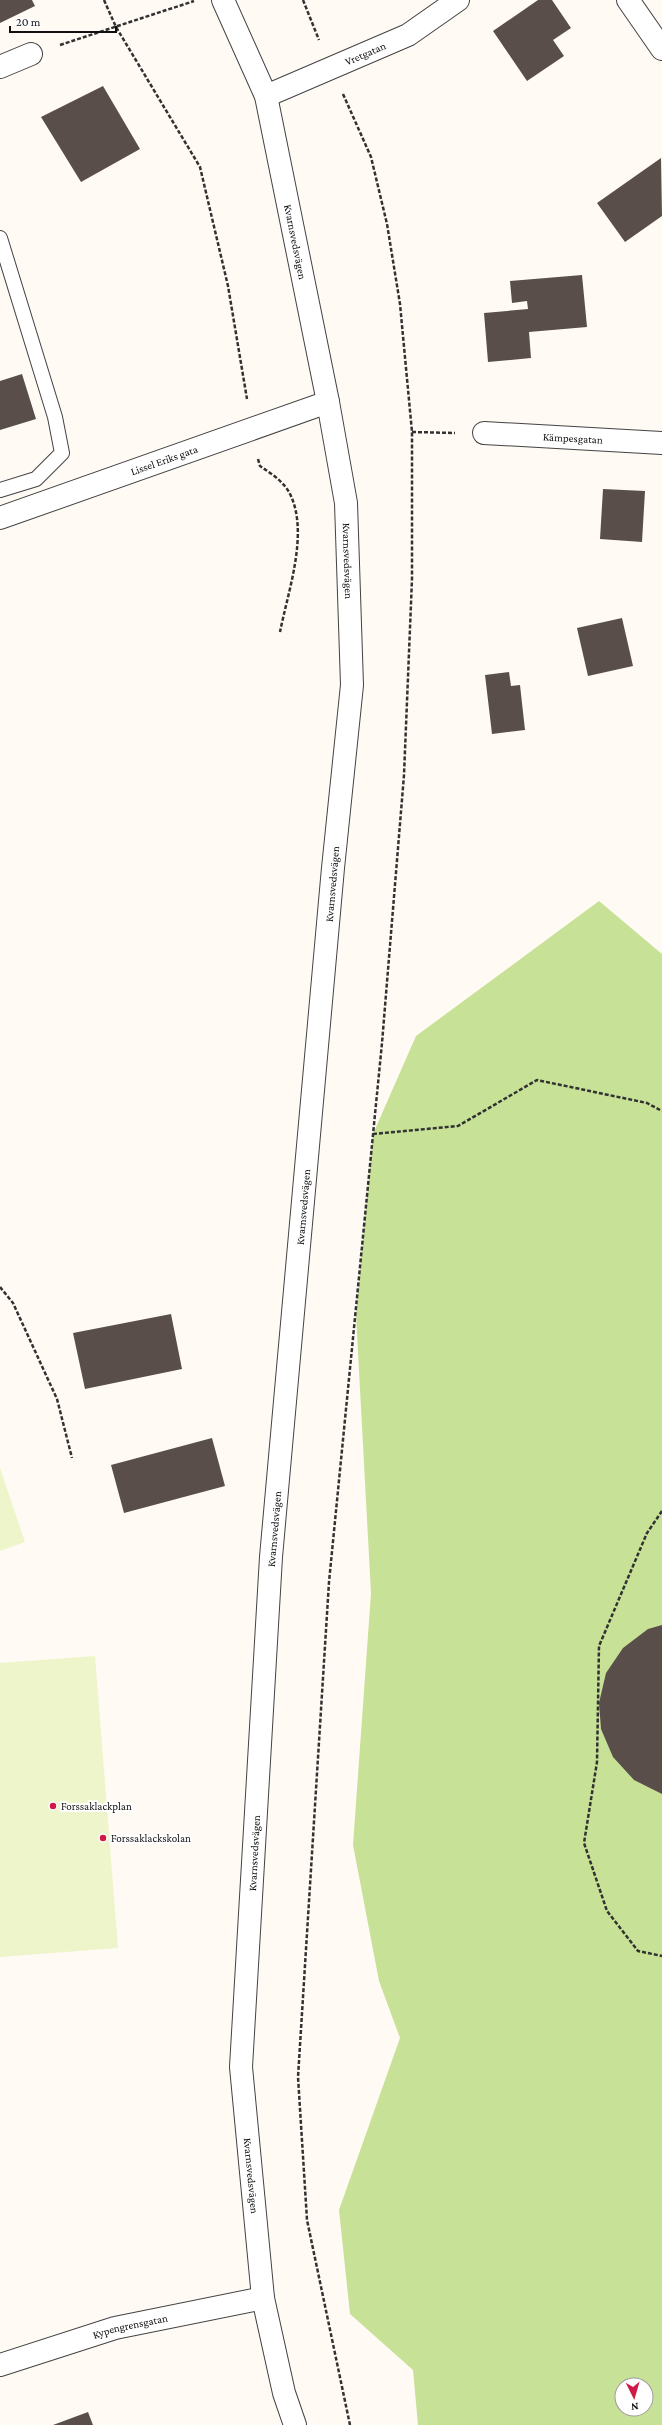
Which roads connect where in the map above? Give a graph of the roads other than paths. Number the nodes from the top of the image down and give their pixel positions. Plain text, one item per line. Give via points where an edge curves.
1 (224, 0) edge
2 (458, 0) edge
3 (628, 0) edge
4 (662, 49) edge
5 (31, 54) road end
6 (0, 67) edge
7 (266, 96) junction
8 (0, 238) edge
9 (328, 402) junction
10 (484, 434) road end
11 (662, 443) edge
12 (0, 490) edge
13 (0, 518) edge
14 (262, 2298) junction
15 (0, 2365) edge
16 (296, 2425) edge

1 - 7 street, Kvarnsvedsvägen
2 - 7 street, Vretgatan via 408,35
3 - 4 street
5 - 6 street
7 - 9 street, Kvarnsvedsvägen
8 - 12 lane via 55,417 62,453 36,479
9 - 13 street, Lissel Eriks gata
9 - 14 street, Kvarnsvedsvägen via 346,503 352,685 271,1557 241,2068
10 - 11 street, Kämpesgatan
14 - 15 street, Kypengrensgatan via 115,2328
14 - 16 street, Kvarnsvedsvägen via 284,2393

